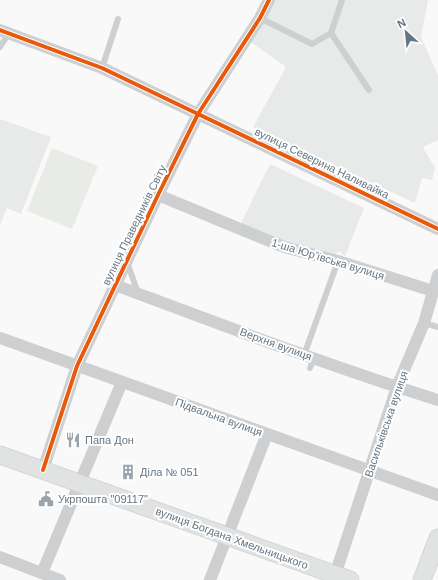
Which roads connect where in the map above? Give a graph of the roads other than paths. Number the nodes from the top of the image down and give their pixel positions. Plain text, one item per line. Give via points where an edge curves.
1 (269, 0) edge
2 (342, 0) edge
3 (260, 18) junction
4 (118, 19) dead end
5 (5, 31) edge
6 (331, 32) junction
7 (0, 47) edge
8 (102, 68) junction
9 (369, 90) dead end
10 (198, 114) junction
11 (158, 195) junction
12 (438, 229) edge
13 (127, 261) junction
14 (338, 261) junction
15 (438, 275) edge
16 (115, 285) junction
17 (433, 291) junction
18 (138, 293) junction
19 (424, 323) junction
20 (438, 327) edge
21 (0, 338) edge
22 (310, 360) junction
23 (78, 366) junction
24 (122, 382) junction
25 (398, 387) junction
26 (438, 400) edge
27 (267, 434) junction
28 (0, 455) edge
29 (43, 470) junction
30 (370, 471) junction
31 (80, 484) junction
32 (438, 495) edge
33 (227, 536) junction
34 (438, 538) edge
35 (0, 557) edge
36 (42, 573) junction
37 (343, 577) edge
38 (60, 580) edge
39 (210, 580) edge
40 (422, 580) edge

1 - 3 street, вулиця Праведників Світу
2 - 6 lane
3 - 6 lane via 312,44
3 - 10 street, вулиця Праведників Світу
4 - 8 lane
5 - 7 lane
5 - 8 street, вулиця Северина Наливайка
6 - 9 lane
8 - 10 street, вулиця Северина Наливайка
10 - 11 street, вулиця Праведників Світу
10 - 12 street, вулиця Северина Наливайка
11 - 13 street, вулиця Праведників Світу
11 - 14 street, 1-ша Юрʼївська вулиця via 284,247
13 - 16 street, вулиця Праведників Світу
13 - 18 lane
14 - 17 street, 1-ша Юрʼївська вулиця
14 - 22 lane
15 - 17 street, Васильківська вулиця
16 - 18 street, Верхня вулиця
16 - 23 street, вулиця Праведників Світу
17 - 19 street, Васильківська вулиця
18 - 22 street, Верхня вулиця
19 - 20 lane
19 - 25 street, Васильківська вулиця
21 - 23 street, Підвальна вулиця
22 - 25 street, Верхня вулиця
23 - 24 street, Підвальна вулиця
23 - 29 street, вулиця Праведників Світу
24 - 27 street, Підвальна вулиця
24 - 31 street
25 - 26 street, Верхня вулиця
25 - 30 street, Васильківська вулиця
27 - 30 street, Підвальна вулиця
27 - 33 street
28 - 29 street, вулиця Богдана Хмельницького
29 - 31 street, вулиця Богдана Хмельницького
30 - 32 street, Підвальна вулиця
30 - 37 street, Васильківська вулиця
31 - 33 street, вулиця Богдана Хмельницького
31 - 36 street
33 - 37 street, вулиця Богдана Хмельницького
33 - 39 street
34 - 40 street
35 - 36 street
36 - 38 street

